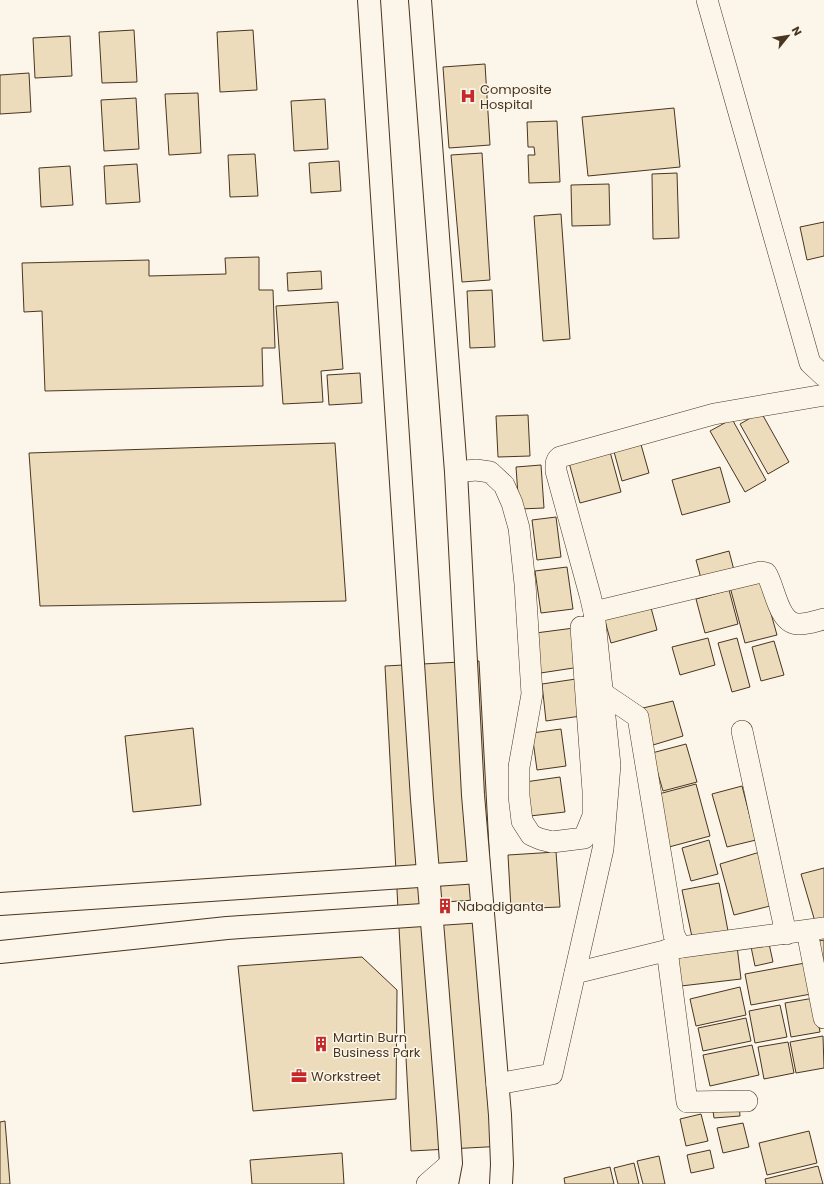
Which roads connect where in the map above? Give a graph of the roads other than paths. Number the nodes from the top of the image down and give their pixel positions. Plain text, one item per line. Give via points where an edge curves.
1 (369, 0) edge
2 (420, 0) edge
3 (708, 0) edge
4 (824, 376) edge
5 (824, 395) edge
6 (456, 472) junction
7 (824, 619) edge
8 (587, 620) junction
9 (601, 692) junction
10 (742, 731) dead end
11 (479, 872) junction
12 (428, 875) junction
13 (0, 904) edge
14 (483, 911) junction
15 (431, 915) junction
16 (816, 930) edge
17 (786, 934) junction
18 (675, 949) junction
19 (0, 952) edge
20 (575, 973) junction
21 (824, 1018) edge
22 (497, 1084) junction
23 (747, 1101) dead end
24 (449, 1174) edge
25 (427, 1184) edge
26 (501, 1184) edge

1 - 12 main road
2 - 6 main road
3 - 4 street via 810,363
5 - 8 street via 714,414 557,459 556,471 590,595
6 - 8 street via 490,472 504,485 517,522 525,584 532,694 519,767 519,796 522,821 531,835 552,842 584,838 593,816
6 - 11 main road
7 - 8 street via 798,625 788,621 777,605 770,579 766,573 761,572
8 - 9 street
9 - 18 street via 638,717 674,935 679,944
9 - 20 street via 610,765 603,849
10 - 17 street
11 - 12 main road
11 - 14 main road
12 - 13 main road
12 - 15 main road
14 - 15 main road
14 - 22 main road
15 - 19 main road via 227,928
15 - 24 main road via 448,1118
16 - 17 street
16 - 21 street
17 - 18 street
18 - 20 street
18 - 23 street via 687,1102
20 - 22 street via 552,1074
22 - 26 main road
24 - 25 street

